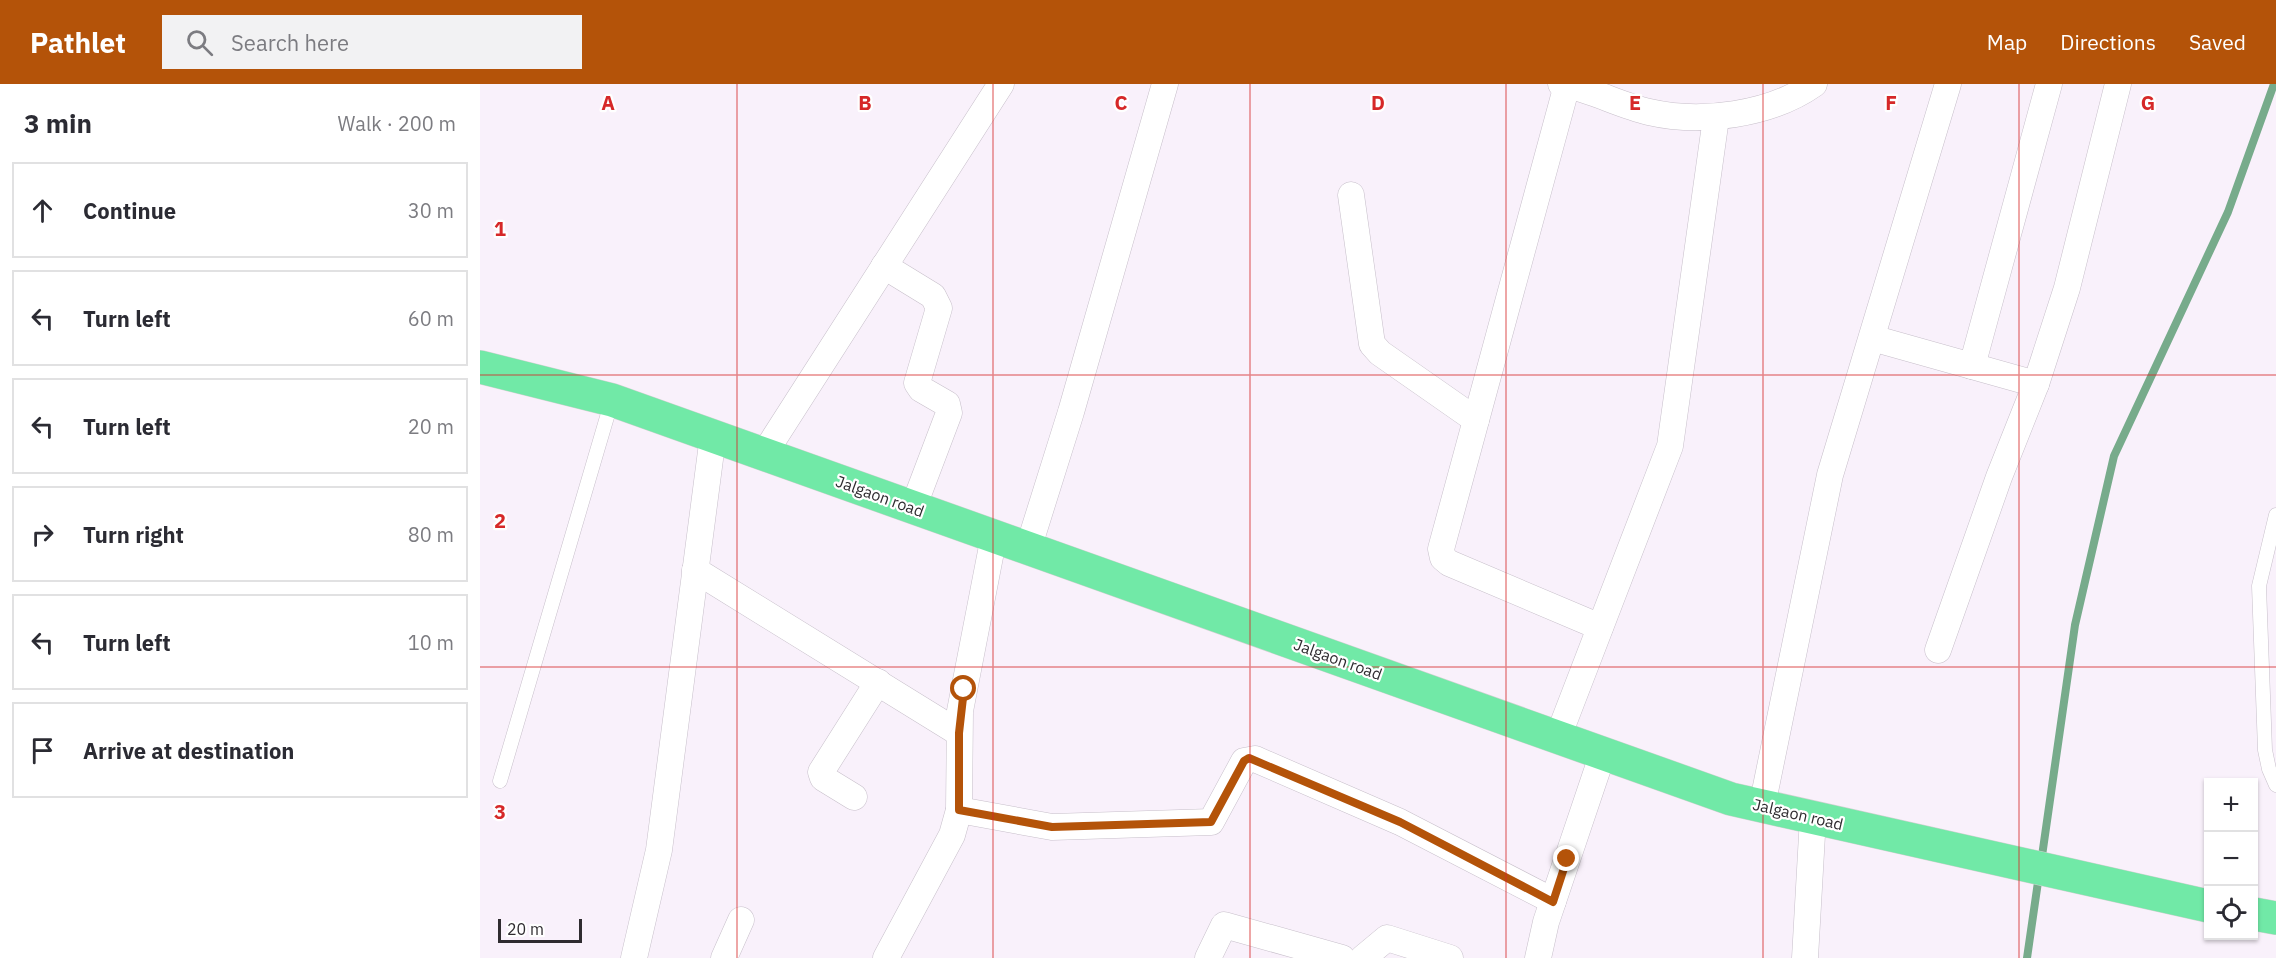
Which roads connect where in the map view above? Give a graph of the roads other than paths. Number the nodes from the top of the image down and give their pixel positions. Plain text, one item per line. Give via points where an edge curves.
1 (1001, 84) edge
2 (1165, 84) edge
3 (1814, 84) edge
4 (1948, 84) edge
5 (2049, 84) edge
6 (2118, 84) edge
7 (1564, 85) edge
8 (1716, 118) junction
9 (1351, 195) dead end
10 (884, 266) junction
11 (1872, 338) junction
12 (1972, 366) junction
13 (480, 367) edge
14 (2036, 384) junction
15 (612, 400) junction
16 (1476, 420) junction
17 (714, 436) junction
18 (764, 454) junction
19 (913, 508) junction
20 (2276, 514) edge
21 (994, 536) junction
22 (1028, 549) junction
23 (695, 570) junction
24 (1600, 627) junction
25 (1938, 650) dead end
26 (878, 682) junction
27 (959, 733) junction
28 (1558, 737) junction
29 (1603, 753) junction
30 (500, 781) dead end
31 (2276, 785) edge
32 (854, 797) dead end
33 (1762, 806) junction
34 (959, 810) junction
35 (1813, 817) junction
36 (1553, 902) junction
37 (2204, 905) edge
38 (2258, 915) edge
39 (2276, 918) edge
40 (741, 920) dead end
41 (1391, 949) edge
42 (634, 958) edge
43 (724, 958) edge
44 (886, 958) edge
45 (1208, 958) edge
46 (1342, 958) edge
47 (1363, 958) edge
48 (1450, 958) edge
49 (1538, 958) edge
50 (1805, 958) edge

1 - 10 street
2 - 22 street
3 - 8 street via 1796,97
4 - 11 street
5 - 12 street
6 - 14 street via 2067,288
7 - 8 street via 1648,112
7 - 16 street
8 - 24 street via 1674,429
9 - 16 street via 1372,345
10 - 18 street
10 - 19 street via 933,296 939,308 917,383 947,404 949,413
11 - 12 street
11 - 33 street via 1830,475
12 - 14 street
13 - 15 highway, Jalgaon road
14 - 25 street
15 - 17 highway, Jalgaon road
15 - 30 lane
16 - 24 street via 1441,549 1443,558
17 - 18 highway, Jalgaon road
17 - 23 street
18 - 19 highway, Jalgaon road
19 - 21 highway, Jalgaon road
20 - 31 lane via 2259,586 2265,750
21 - 22 highway, Jalgaon road
21 - 27 street
22 - 28 highway, Jalgaon road
23 - 26 street
23 - 42 street via 659,850
24 - 28 street
26 - 27 street
26 - 32 street via 821,772 823,778
27 - 34 street
28 - 29 highway, Jalgaon road
29 - 33 highway, Jalgaon road via 1731,799
29 - 36 street
33 - 35 highway, Jalgaon road
34 - 36 street via 1052,827 1211,822 1244,761 1255,759 1400,822
34 - 44 street via 952,835
35 - 37 highway, Jalgaon road
35 - 50 street
36 - 49 street
38 - 39 highway
40 - 43 street
41 - 47 street via 1383,939
41 - 48 street
45 - 46 street via 1224,926

